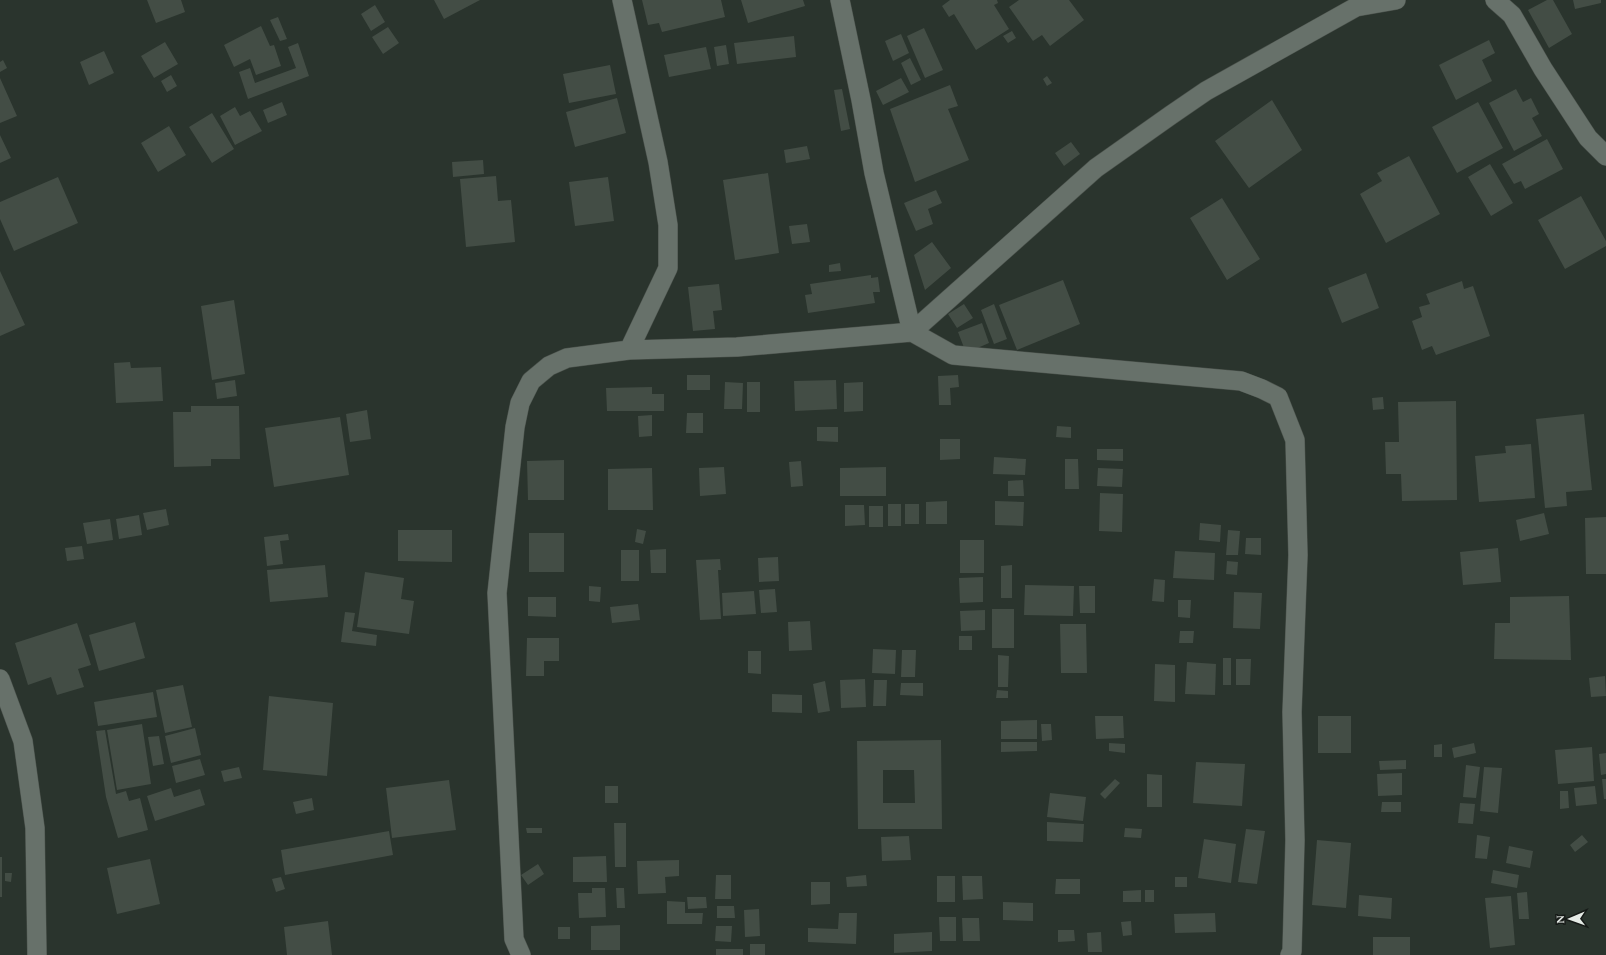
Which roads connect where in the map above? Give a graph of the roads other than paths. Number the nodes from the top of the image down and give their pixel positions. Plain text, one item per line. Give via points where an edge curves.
1 (622, 0) edge
2 (840, 0) edge
3 (1396, 0) edge
4 (1495, 0) edge
5 (1606, 156) edge
6 (912, 332) junction
7 (629, 350) junction
8 (0, 679) edge
9 (37, 955) edge
10 (521, 955) edge
11 (1290, 955) edge

1 - 7 street via 658,162 668,225 668,268
2 - 6 street via 874,173
3 - 6 street via 1356,7 1206,91 1171,115 1096,168
4 - 5 street via 1512,15 1543,69 1588,138
6 - 7 street via 737,347
6 - 11 street via 953,355 1241,381 1278,397 1295,440 1298,555 1292,712 1295,840
7 - 10 street via 567,358 549,366 532,381 520,403 515,427 497,593 514,939
8 - 9 street via 23,741 35,828

